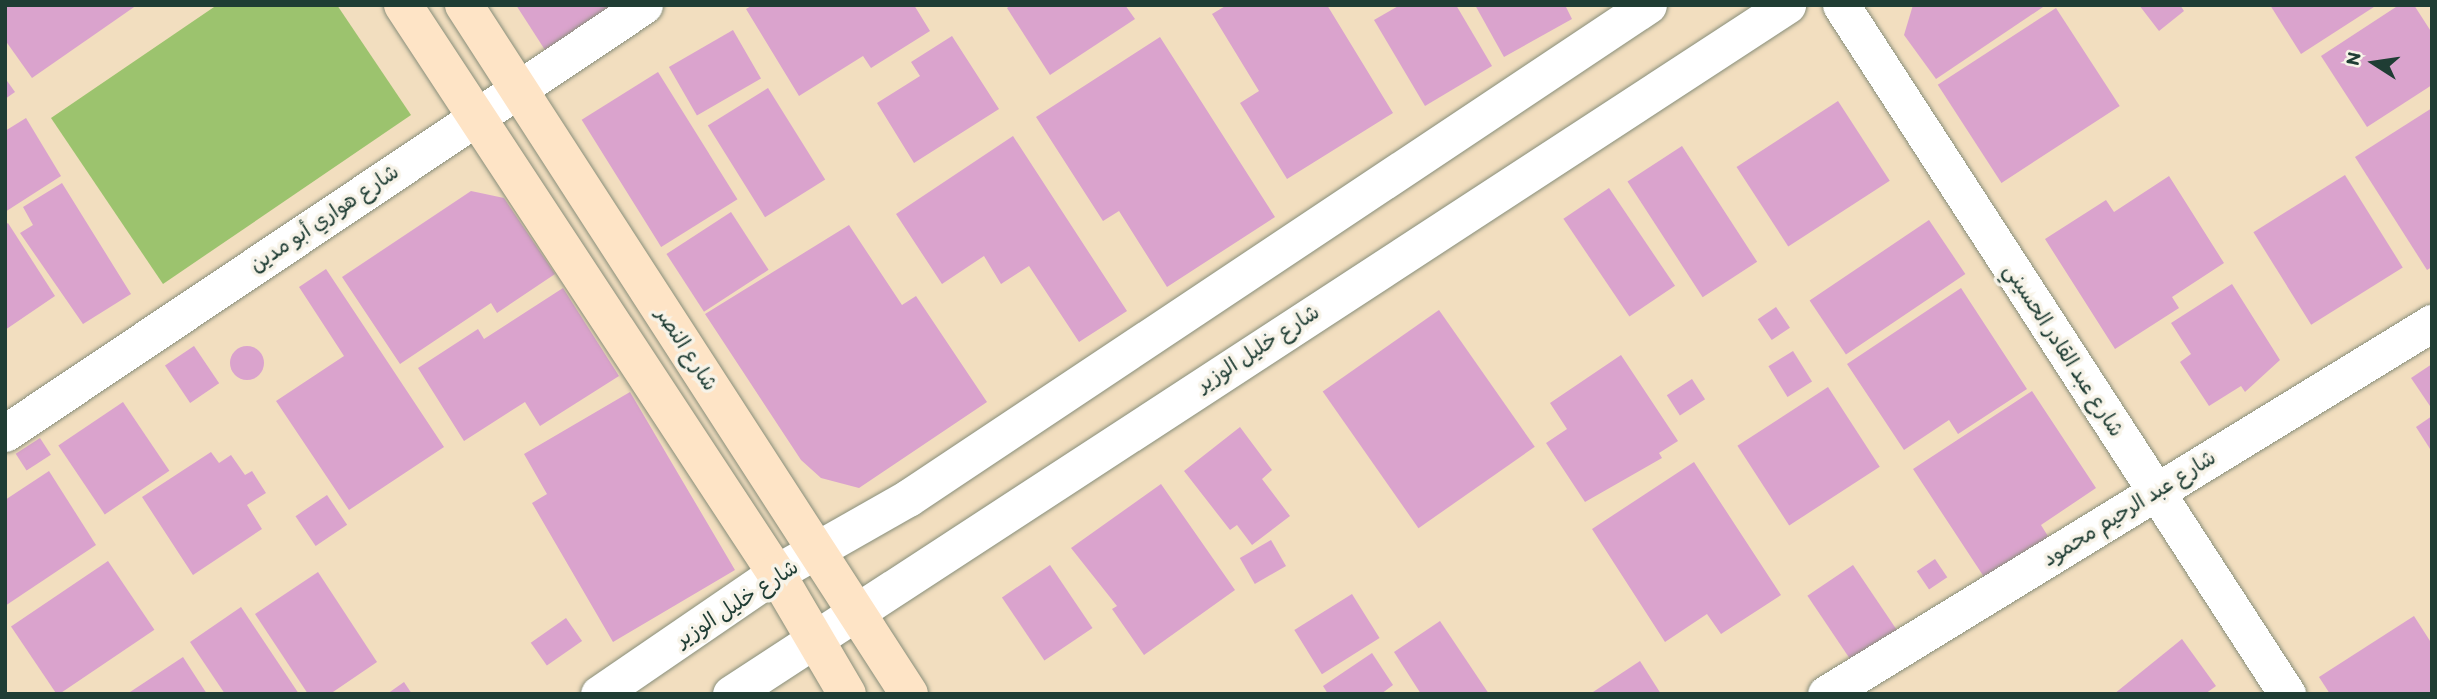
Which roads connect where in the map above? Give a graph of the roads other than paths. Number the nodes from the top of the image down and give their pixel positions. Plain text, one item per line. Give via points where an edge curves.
1 (403, 5) edge
2 (464, 5) edge
3 (645, 5) edge
4 (1647, 5) edge
5 (1787, 5) edge
6 (1841, 5) edge
7 (516, 89) junction
8 (477, 114) junction
9 (2432, 323) edge
10 (5, 433) edge
11 (2155, 491) junction
12 (820, 552) junction
13 (776, 573) junction
14 (855, 609) junction
15 (813, 641) junction
16 (599, 694) edge
17 (731, 694) edge
18 (847, 694) edge
19 (909, 694) edge
20 (1826, 694) edge
21 (2287, 694) edge

1 - 8 main road
2 - 7 main road, شارع النصر
3 - 7 street, شارع هواري أبو مدين
4 - 12 street, شارع خليل الوزير
5 - 14 street, شارع خليل الوزير
6 - 11 street, شارع عبد القادر الحسيني
7 - 8 street, شارع هواري أبو مدين
7 - 12 main road, شارع النصر
8 - 10 street, شارع هواري أبو مدين
8 - 13 main road
9 - 11 street, شارع عبد الرحيم محمود
11 - 20 street, شارع عبد الرحيم محمود
11 - 21 street, شارع عبد القادر الحسيني
12 - 13 street, شارع خليل الوزير
12 - 14 main road, شارع النصر
13 - 15 main road
13 - 16 street, شارع خليل الوزير
14 - 15 street, شارع خليل الوزير
14 - 19 main road, شارع النصر
15 - 17 street, شارع خليل الوزير
15 - 18 main road

